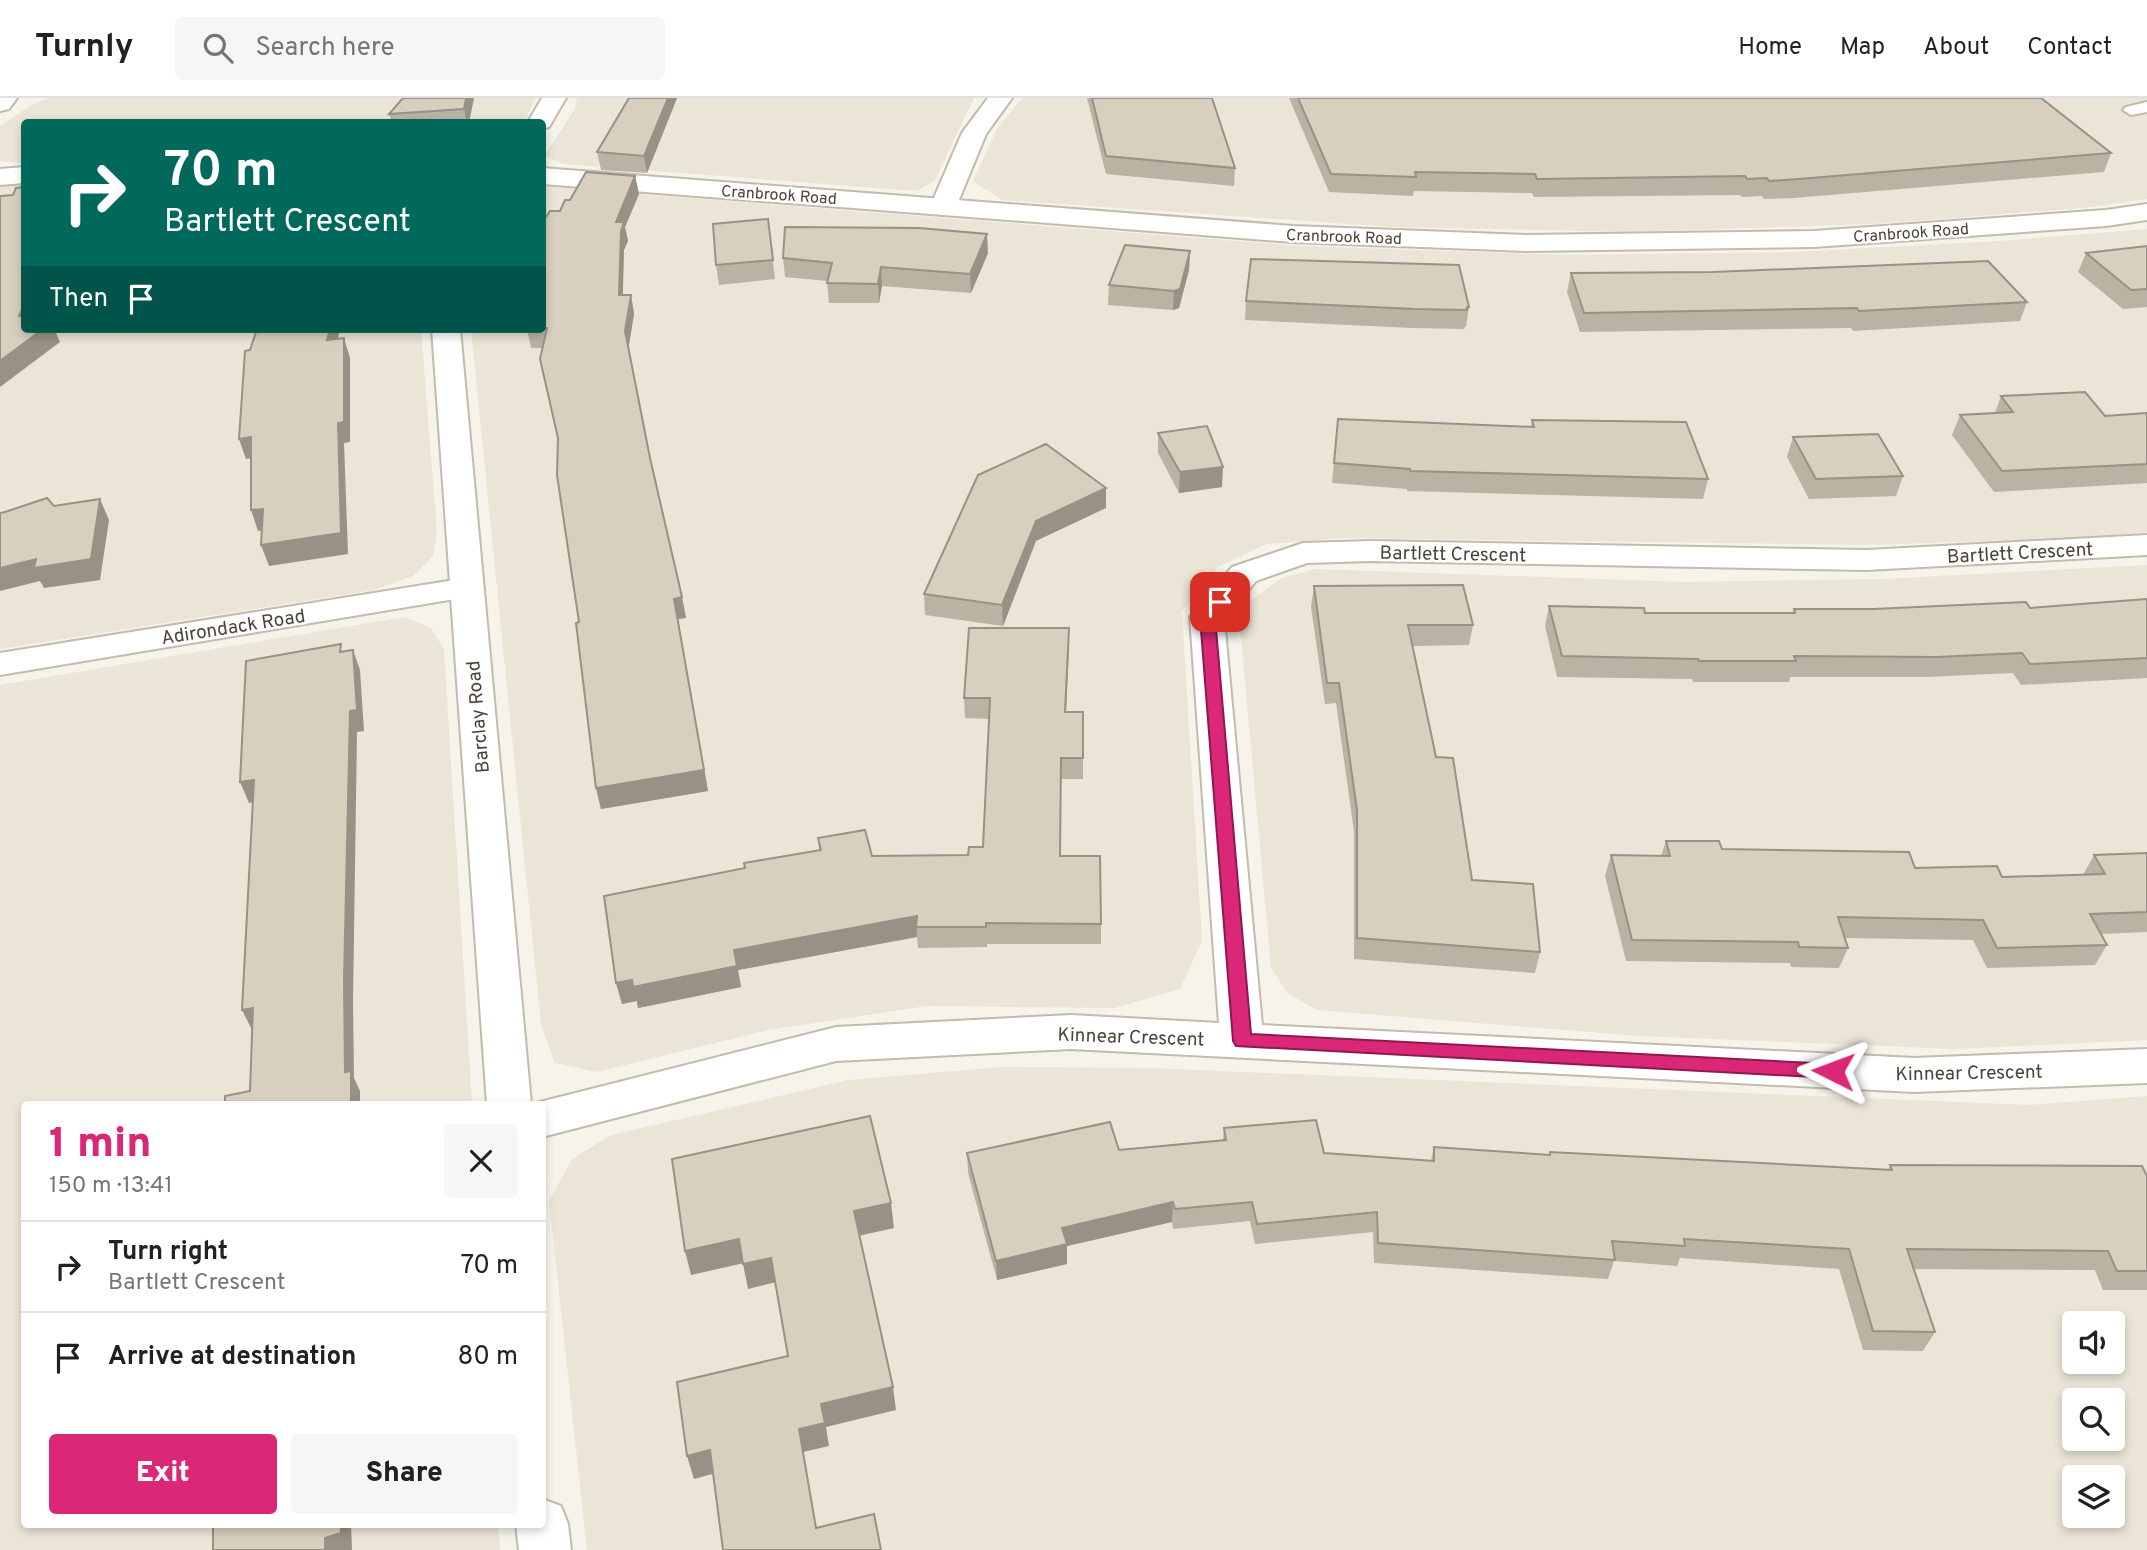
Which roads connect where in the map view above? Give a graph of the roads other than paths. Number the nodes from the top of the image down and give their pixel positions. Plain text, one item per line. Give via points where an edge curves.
1 (5, 98) edge
2 (554, 98) edge
3 (1000, 98) edge
4 (0, 104) edge
5 (542, 119) edge
6 (21, 175) edge
7 (546, 176) edge
8 (0, 177) edge
9 (943, 207) junction
10 (2147, 212) edge
11 (446, 333) edge
12 (2147, 545) edge
13 (467, 588) junction
14 (0, 664) edge
15 (1242, 1041) junction
16 (2147, 1066) edge
17 (509, 1101) edge
18 (546, 1118) edge
19 (542, 1528) edge
20 (545, 1550) edge

1 - 4 street
2 - 5 street
3 - 9 street via 974,133
6 - 8 street
7 - 9 street, Cranbrook Road
9 - 10 street, Cranbrook Road via 1293,234 1527,243 1814,239
11 - 13 street, Barclay Road
12 - 15 street, Bartlett Crescent via 1867,560 1303,553 1244,574 1208,617
13 - 14 street, Adirondack Road
13 - 17 street, Barclay Road
15 - 16 street, Kinnear Crescent via 1914,1075
15 - 18 street, Kinnear Crescent via 1071,1032 836,1044
19 - 20 street

